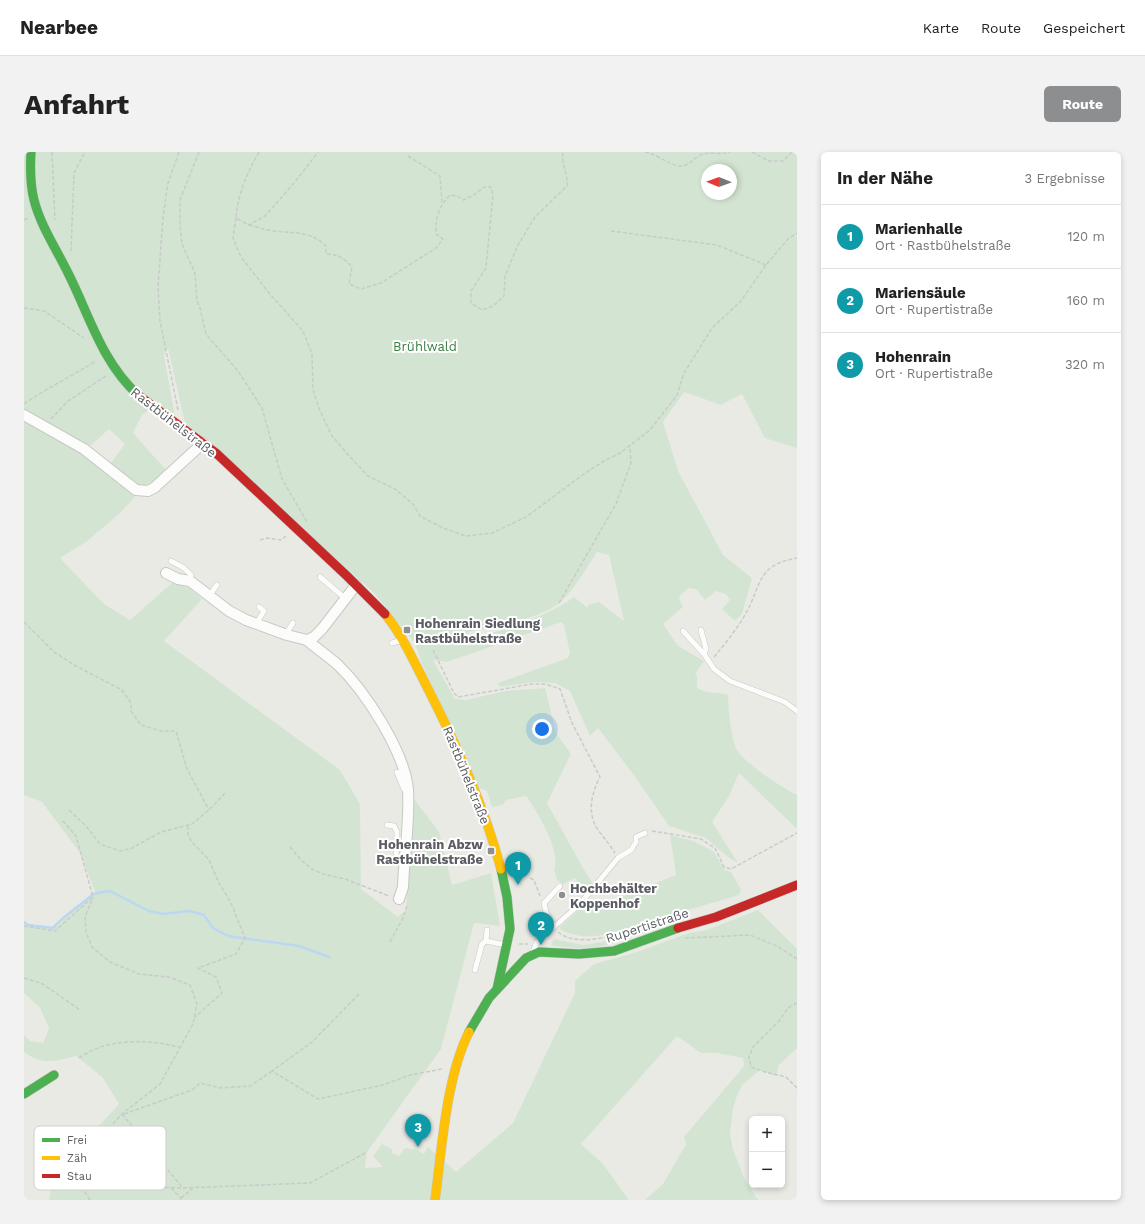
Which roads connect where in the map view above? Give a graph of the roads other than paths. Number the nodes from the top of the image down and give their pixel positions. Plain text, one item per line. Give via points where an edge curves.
1 (31, 152) edge
2 (24, 415) edge
3 (204, 443) junction
4 (171, 561) dead end
5 (166, 573) dead end
6 (320, 577) dead end
7 (190, 581) junction
8 (217, 585) dead end
9 (356, 585) junction
10 (208, 596) junction
11 (346, 599) junction
12 (259, 607) dead end
13 (292, 623) dead end
14 (256, 624) junction
15 (701, 630) dead end
16 (683, 631) dead end
17 (285, 637) junction
18 (307, 640) junction
19 (403, 640) junction
20 (392, 643) dead end
21 (704, 654) junction
22 (797, 711) edge
23 (396, 772) dead end
24 (408, 799) junction
25 (387, 825) dead end
26 (645, 833) road end
27 (404, 863) junction
28 (797, 885) edge
29 (560, 886) dead end
30 (398, 900) road end
31 (554, 927) junction
32 (487, 930) dead end
33 (486, 941) junction
34 (508, 945) junction
35 (532, 955) junction
36 (475, 970) dead end
37 (497, 989) junction
38 (54, 1075) dead end
39 (24, 1094) edge
40 (435, 1200) edge

1 - 3 street, Rastbühelstraße via 28,170 31,198 36,212 70,274 105,356 138,395
2 - 3 street via 84,448 136,490 141,491 154,488
3 - 9 street, Rastbühelstraße
4 - 7 lane via 191,575
5 - 7 street via 178,580
6 - 11 lane
7 - 10 street
8 - 10 lane
9 - 11 street
9 - 19 street, Rastbühelstraße via 394,626
10 - 14 street via 229,611
11 - 18 street via 314,637
12 - 14 lane via 264,611
13 - 17 lane
14 - 17 street
15 - 21 lane via 706,649
16 - 21 lane
17 - 18 street
18 - 24 street via 338,665 378,718 401,759 407,781
19 - 20 lane
19 - 34 street, Rastbühelstraße via 458,749 486,822 503,878 510,916
21 - 22 lane via 714,669 730,681 786,702
23 - 24 lane
24 - 27 street
25 - 27 lane via 394,826 397,832 396,862
26 - 31 lane via 636,837 631,850 618,858 580,904
27 - 30 street via 403,887
28 - 35 street, Rupertistraße via 716,917 614,951 579,954 548,952
29 - 31 lane via 544,902
31 - 35 lane via 537,942
32 - 33 lane
33 - 34 lane
33 - 36 lane via 482,944
34 - 37 street, Rastbühelstraße via 498,974
35 - 37 street, Rupertistraße via 517,966
37 - 40 street, Rupertistraße via 477,1016 459,1053 450,1094
38 - 39 street

